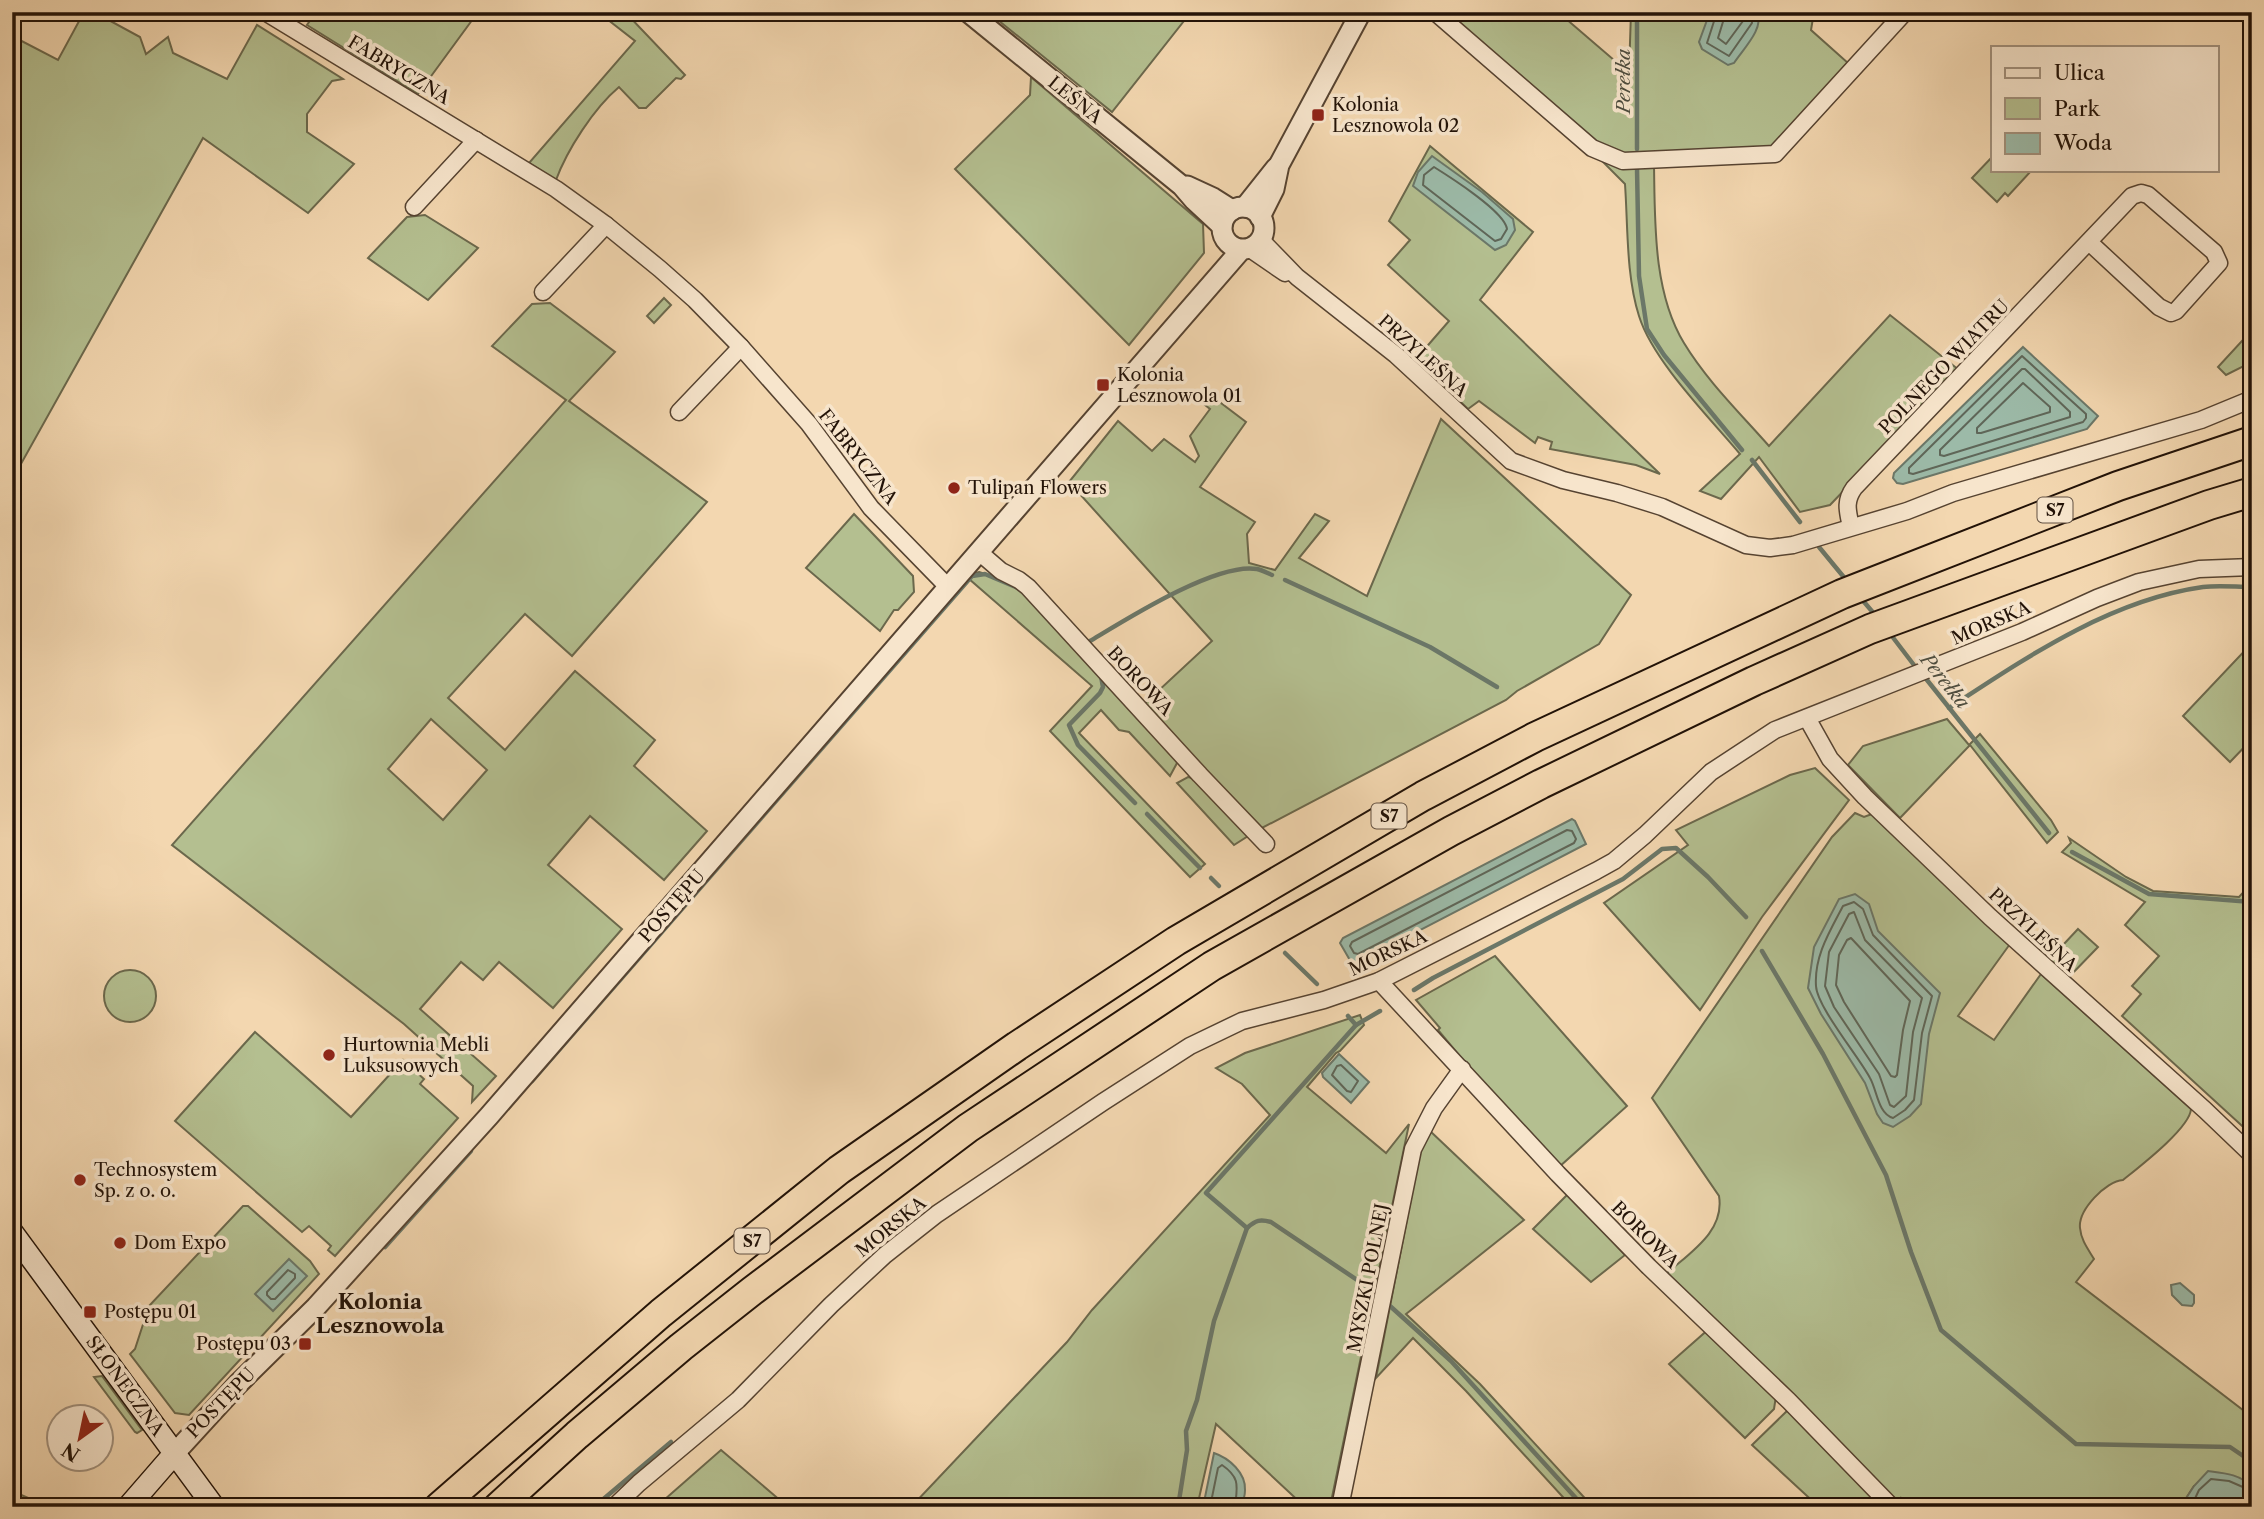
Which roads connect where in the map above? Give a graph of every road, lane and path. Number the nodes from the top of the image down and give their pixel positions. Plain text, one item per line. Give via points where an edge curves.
1 (265, 12) edge
2 (968, 12) edge
3 (1361, 12) edge
4 (1435, 12) edge
5 (1905, 12) edge
6 (476, 140) junction
7 (414, 207) dead end
8 (606, 225) junction
9 (1242, 230) junction
10 (2089, 242) junction
11 (544, 292) dead end
12 (741, 347) junction
13 (2252, 398) edge
14 (679, 412) dead end
15 (2252, 440) edge
16 (2252, 492) edge
17 (1851, 527) junction
18 (979, 552) junction
19 (2252, 567) edge
20 (948, 587) junction
21 (1808, 718) junction
22 (1266, 844) dead end
23 (1379, 981) junction
24 (1462, 1069) junction
25 (2252, 1155) edge
26 (12, 1231) edge
27 (174, 1454) junction
28 (128, 1507) edge
29 (214, 1507) edge
30 (439, 1507) edge
31 (498, 1507) edge
32 (614, 1507) edge
33 (1340, 1507) edge
34 (1892, 1507) edge

1 - 6 street, FABRYCZNA
2 - 9 street, LEŚNA via 1182,186 1198,190
3 - 9 street, POSTĘPU
4 - 5 street via 1592,148 1623,161 1776,154
6 - 7 street
6 - 8 street, FABRYCZNA
8 - 11 street
8 - 12 street, FABRYCZNA via 695,300
9 - 17 street, PRZYLEŚNA via 1279,270 1297,277 1396,355 1500,453 1520,466 1662,507 1746,545 1783,548
9 - 18 street, POSTĘPU via 1203,292
10 - 10 street, POLNEGO WIATRU via 2171,313 2219,263 2214,252 2141,193 2132,196
10 - 17 street, POLNEGO WIATRU via 1854,488 1846,508
12 - 14 street
12 - 20 street, FABRYCZNA via 808,424 871,508
13 - 17 street, PRZYLEŚNA via 2201,420
15 - 30 highway, S7 via 2118,486 1852,591 1535,737 1423,796 1176,941 839,1170 662,1313
16 - 31 highway, S7 via 1880,626 1754,681 1451,831 1202,973 968,1128 752,1291 587,1426
18 - 20 street, POSTĘPU
18 - 22 street, BOROWA via 1028,587
19 - 21 street, MORSKA via 2199,569 2139,582
20 - 27 street, POSTĘPU via 498,1106 316,1307
21 - 23 street, MORSKA via 1766,735 1711,772 1614,861
21 - 25 street, PRZYLEŚNA via 1830,759 1865,797
23 - 24 street, BOROWA
23 - 32 street, MORSKA via 1242,1021 1190,1046 937,1214 857,1280 738,1400
24 - 33 street, MYSZKI POLNEJ via 1434,1108 1413,1149
24 - 34 street, BOROWA via 1649,1267
26 - 27 main road, SŁONECZNA
27 - 28 main road, POSTĘPU
27 - 29 main road, SŁONECZNA

